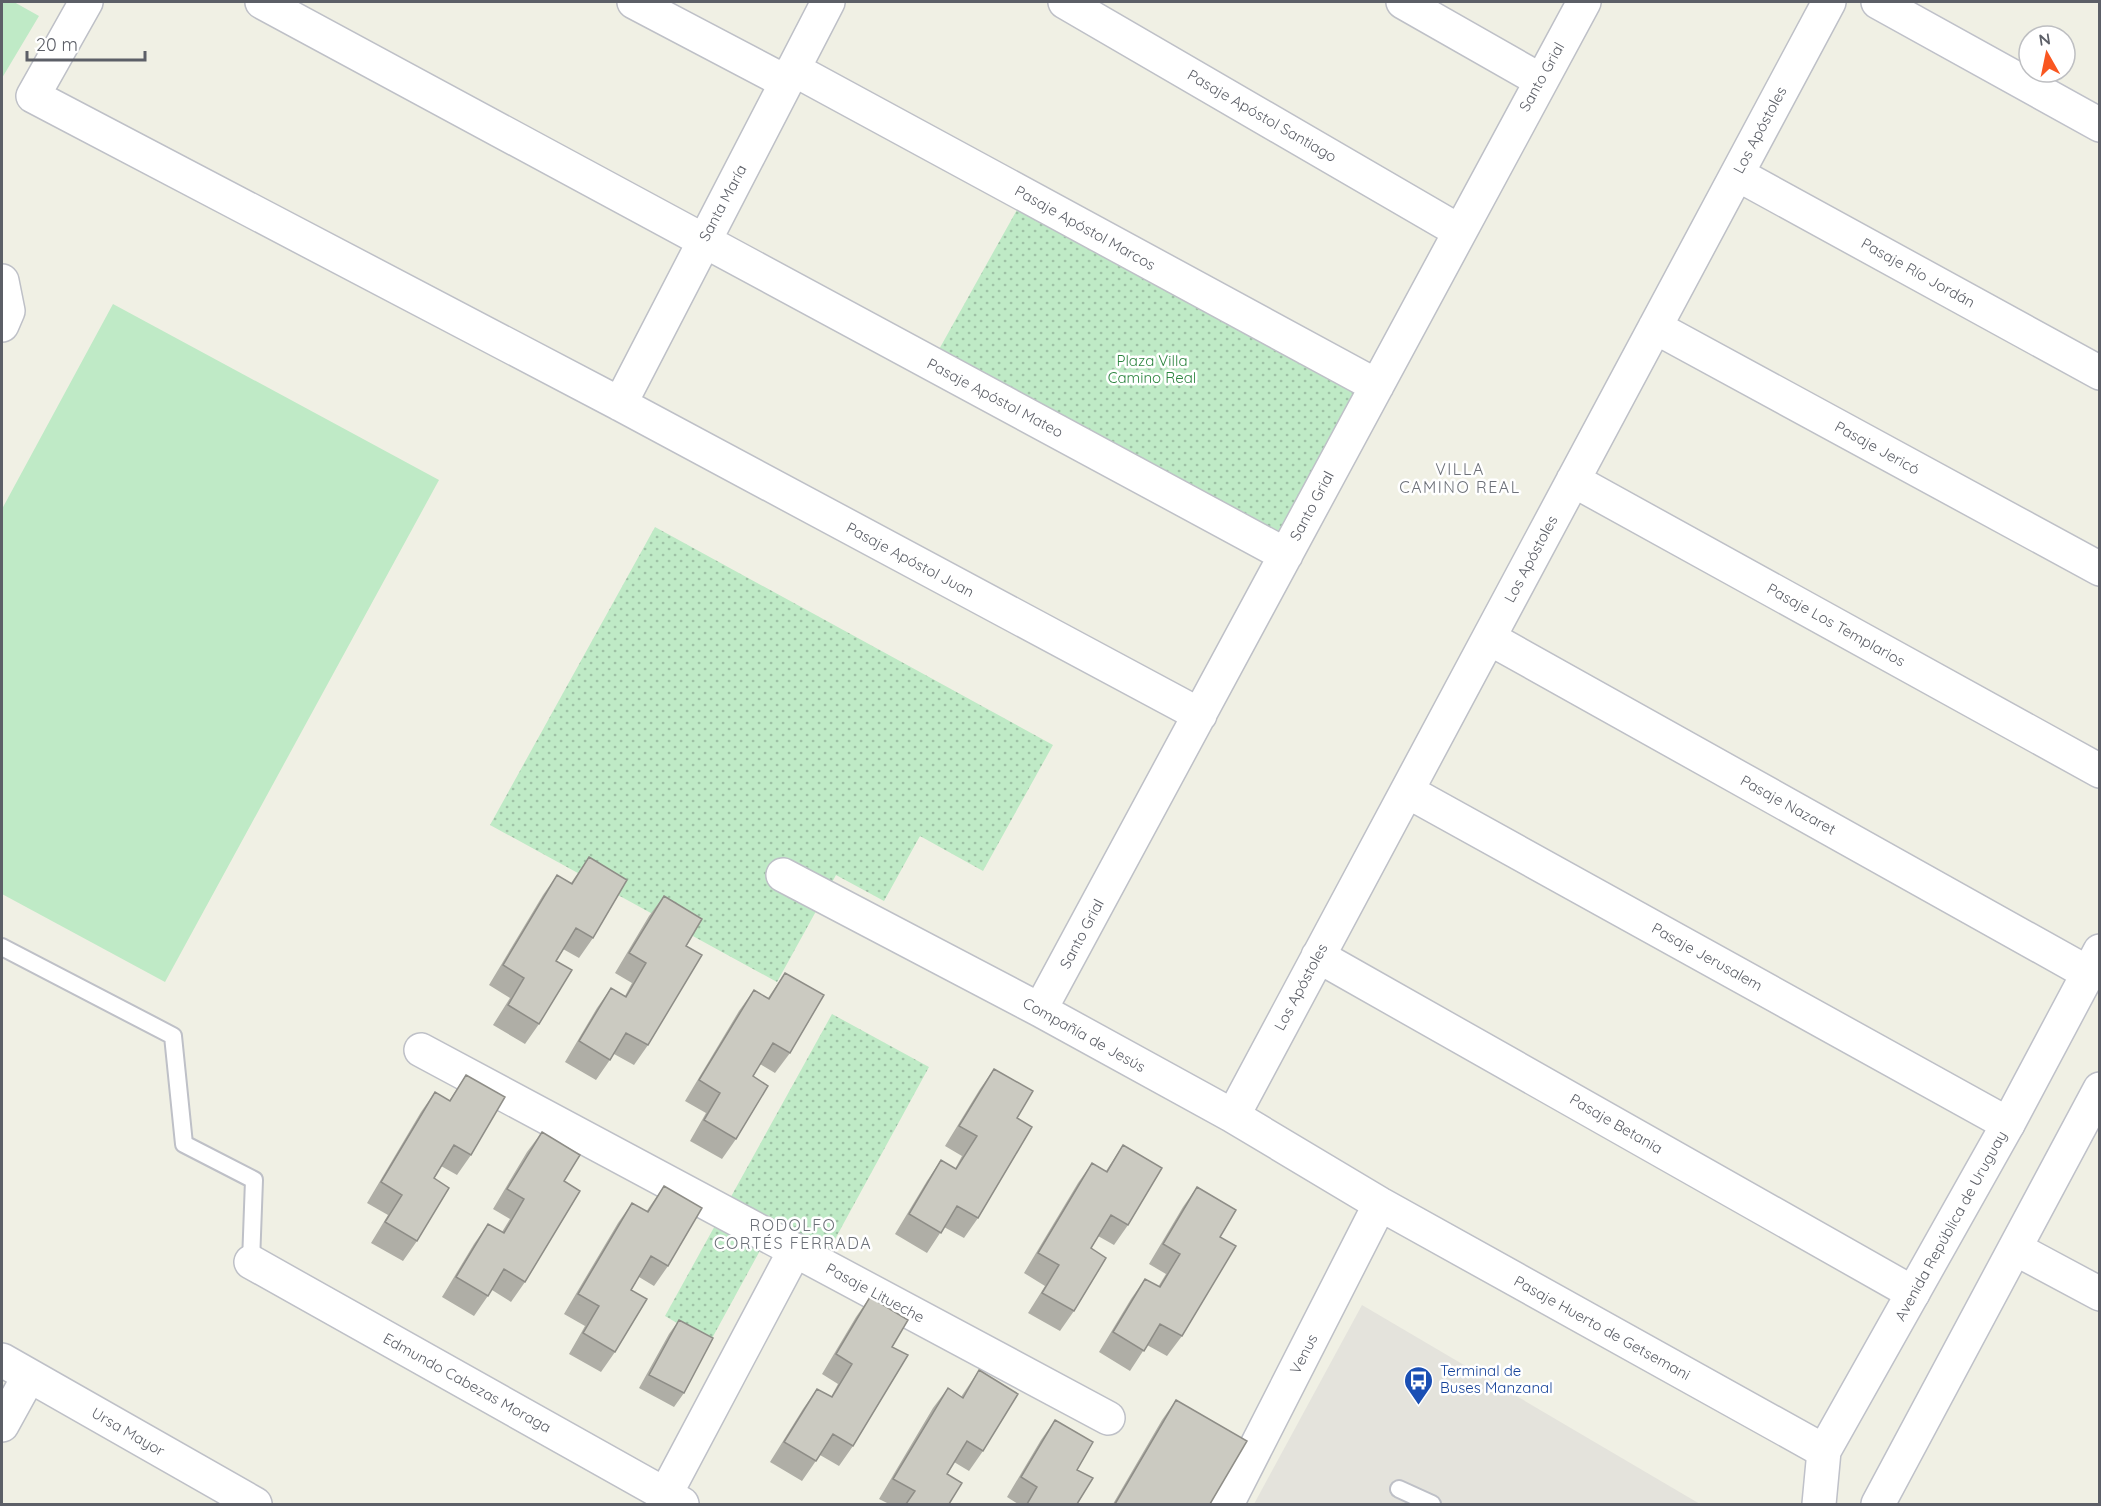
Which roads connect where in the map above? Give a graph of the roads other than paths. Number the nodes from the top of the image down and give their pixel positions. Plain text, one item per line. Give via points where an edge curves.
1 (86, 2) edge
2 (262, 2) edge
3 (634, 2) edge
4 (828, 2) edge
5 (1065, 2) edge
6 (1403, 2) edge
7 (1584, 2) edge
8 (1829, 2) edge
9 (1878, 2) edge
10 (790, 76) junction
11 (1540, 80) junction
12 (2100, 125) edge
13 (1737, 174) junction
14 (1459, 231) junction
15 (704, 240) junction
16 (2, 281) edge
17 (2, 325) edge
18 (1655, 327) junction
19 (2100, 372) edge
20 (1377, 387) junction
21 (620, 404) junction
22 (1573, 480) junction
23 (1286, 555) junction
24 (2100, 569) edge
25 (1489, 638) junction
26 (1200, 715) junction
27 (2100, 771) edge
28 (1407, 791) junction
29 (783, 875) dead end
30 (2, 947) edge
31 (1318, 956) junction
32 (2094, 962) edge
33 (1040, 1010) junction
34 (421, 1050) dead end
35 (2099, 1090) edge
36 (1233, 1116) junction
37 (2008, 1124) junction
38 (1380, 1204) junction
39 (2016, 1249) junction
40 (795, 1250) junction
41 (251, 1262) joint
42 (1913, 1293) junction
43 (2100, 1294) edge
44 (15, 1368) edge
45 (1108, 1418) dead end
46 (2, 1425) edge
47 (1824, 1451) junction
48 (1399, 1489) dead end
49 (674, 1500) edge
50 (255, 1504) edge
51 (1227, 1504) edge
52 (1432, 1504) edge
53 (1819, 1504) edge
54 (1878, 1504) edge

1 - 21 street, Pasaje Apóstol Juan via 33,96
2 - 15 street, Pasaje Apóstol Mateo
3 - 10 street, Pasaje Apóstol Marcos
4 - 10 street, Santa María
5 - 14 street, Pasaje Apóstol Santiago
6 - 11 street
7 - 11 street, Santo Grial
8 - 13 street, Los Apóstoles
9 - 12 street
10 - 15 street, Santa María
10 - 20 street, Pasaje Apóstol Marcos
11 - 14 street, Santo Grial
13 - 18 street, Los Apóstoles
13 - 19 street, Pasaje Río Jordán
14 - 20 street, Santo Grial
15 - 21 street, Santa María
15 - 23 street, Pasaje Apóstol Mateo
16 - 17 street via 8,311
18 - 22 street, Los Apóstoles
18 - 24 street, Pasaje Jericó
20 - 23 street, Santo Grial
21 - 26 street, Pasaje Apóstol Juan
22 - 25 street, Los Apóstoles
22 - 27 street, Pasaje Los Templarios
23 - 26 street, Santo Grial
25 - 28 street, Los Apóstoles
25 - 32 street, Pasaje Nazaret
26 - 33 street, Santo Grial
28 - 31 street, Los Apóstoles
28 - 37 street, Pasaje Jerusalem
29 - 33 street, Compañía de Jesús
30 - 41 lane via 172,1036 184,1144 254,1180
31 - 36 street, Los Apóstoles
31 - 42 street, Pasaje Betania
32 - 37 street, Avenida República de Uruguay
33 - 36 street, Compañía de Jesús
34 - 40 street, Pasaje Litueche
35 - 39 street
36 - 38 street, Compañía de Jesús
37 - 42 street, Avenida República de Uruguay
38 - 47 street, Pasaje Huerto de Getsemani
38 - 51 street, Venus
39 - 43 street
39 - 54 street
40 - 45 street, Pasaje Litueche
40 - 49 street
41 - 49 street, Edmundo Cabezas Moraga
42 - 47 street, Avenida República de Uruguay
44 - 46 street
44 - 50 street, Ursa Mayor
47 - 53 street, Avenida República de Uruguay
48 - 52 lane

